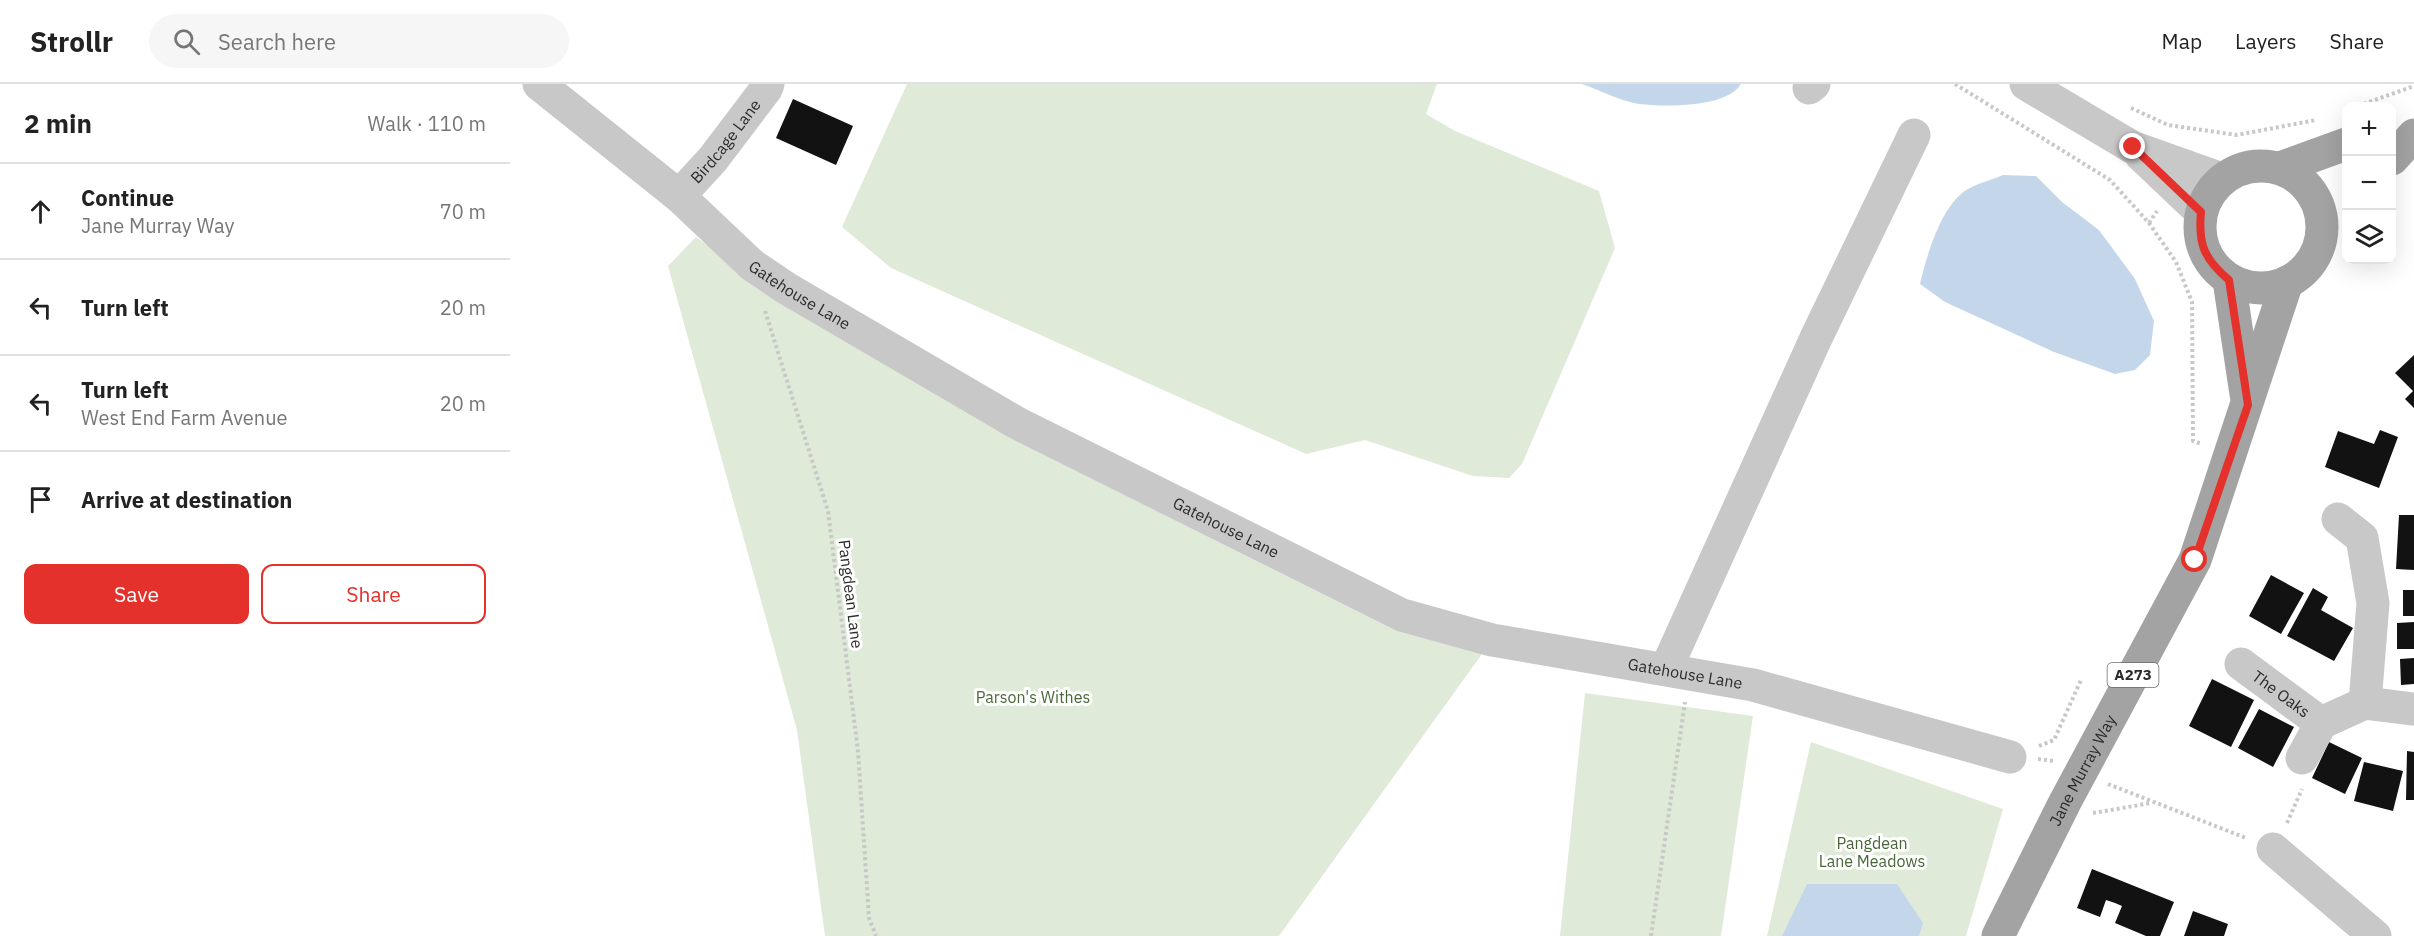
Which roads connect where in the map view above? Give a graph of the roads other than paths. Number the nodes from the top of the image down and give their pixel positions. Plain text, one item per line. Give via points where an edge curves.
1 (539, 84) edge
2 (768, 84) edge
3 (2026, 84) edge
4 (2414, 120) edge
5 (2396, 126) edge
6 (1914, 135) dead end
7 (2414, 135) edge
8 (2342, 145) edge
9 (2133, 147) junction
10 (2394, 156) edge
11 (2280, 168) junction
12 (2222, 179) junction
13 (679, 196) junction
14 (2343, 210) edge
15 (2201, 212) junction
16 (2322, 233) junction
17 (2229, 280) junction
18 (2287, 282) junction
19 (2248, 405) junction
20 (2338, 519) dead end
21 (2241, 664) dead end
22 (1675, 671) junction
23 (2365, 703) junction
24 (2414, 709) edge
25 (2321, 723) junction
26 (2010, 757) road end
27 (2302, 758) road end
28 (2273, 849) road end
29 (1998, 936) edge
30 (2375, 936) edge

1 - 13 street, Gatehouse Lane
2 - 13 street, Birdcage Lane via 713,159
3 - 9 street
4 - 5 main road
6 - 22 street via 1816,338
7 - 10 main road
8 - 11 main road
9 - 12 street
9 - 15 street
11 - 12 main road via 2249,167
11 - 16 main road via 2298,178 2313,194 2321,212
12 - 15 main road
13 - 22 street, Gatehouse Lane via 752,265 786,288 1017,423 1402,615 1492,640
14 - 16 main road
15 - 17 main road via 2199,231 2204,250 2214,267
16 - 18 main road via 2316,253 2304,270
17 - 18 main road via 2267,288
17 - 19 main road, Jane Murray Way / A273
18 - 19 main road, Jane Murray Way / A273
19 - 29 main road, Jane Murray Way / A273 via 2195,560
20 - 23 street via 2362,538 2373,603
21 - 25 street, The Oaks
22 - 26 street, Gatehouse Lane via 1753,685
23 - 24 street
23 - 25 street, The Oaks
25 - 27 street, The Oaks
28 - 30 street

